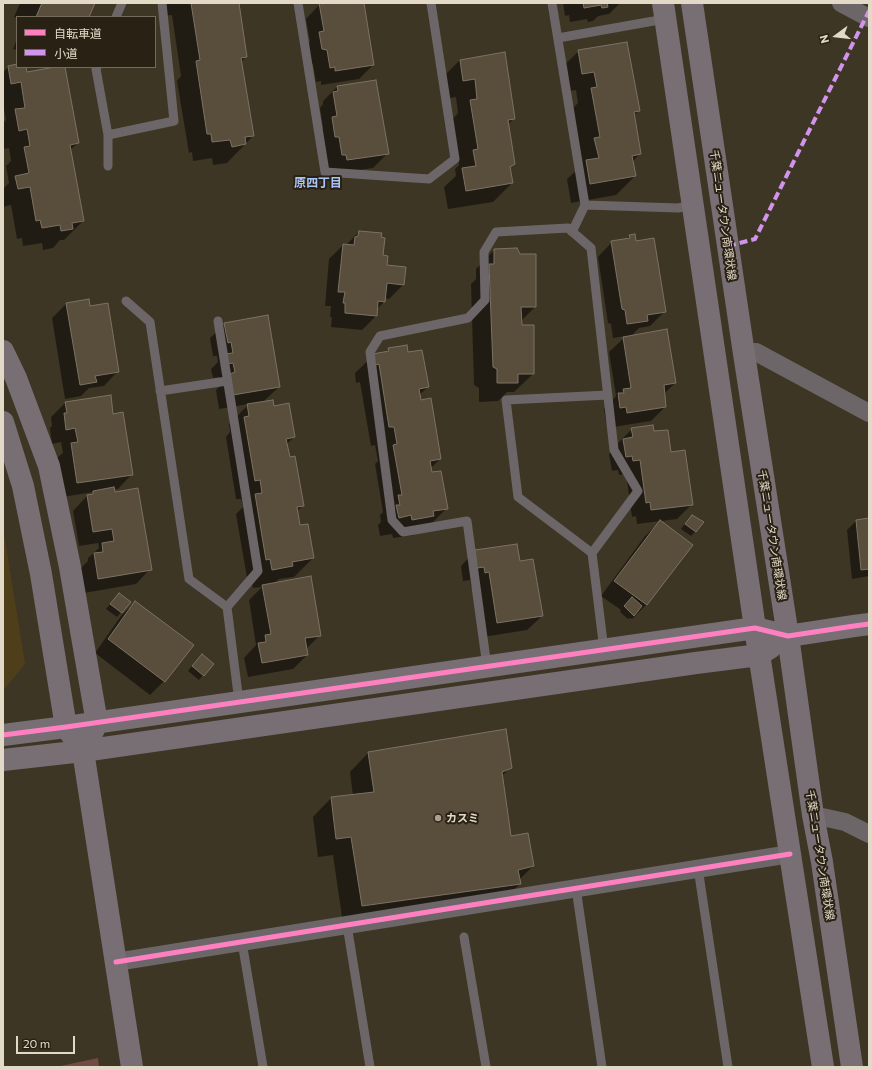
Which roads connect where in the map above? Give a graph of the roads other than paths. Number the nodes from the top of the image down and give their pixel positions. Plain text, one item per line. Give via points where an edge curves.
1 (122, 3) edge
2 (162, 3) edge
3 (298, 3) edge
4 (432, 3) edge
5 (552, 3) edge
6 (692, 3) edge
7 (841, 3) edge
8 (664, 11) edge
9 (116, 16) edge
10 (869, 18) edge
11 (558, 38) junction
12 (96, 68) edge
13 (108, 135) junction
14 (108, 166) dead end
15 (585, 205) junction
16 (693, 206) junction
17 (572, 232) junction
18 (126, 301) dead end
19 (218, 321) dead end
20 (3, 351) edge
21 (744, 354) junction
22 (228, 381) junction
23 (160, 391) junction
24 (608, 395) junction
25 (869, 413) edge
26 (3, 422) edge
27 (592, 554) junction
28 (227, 607) junction
29 (869, 624) edge
30 (755, 628) junction
31 (788, 636) junction
32 (604, 650) junction
33 (759, 655) junction
34 (487, 667) junction
35 (239, 702) junction
36 (97, 723) junction
37 (66, 727) junction
38 (3, 735) edge
39 (83, 751) junction
40 (3, 760) edge
41 (813, 816) junction
42 (869, 834) edge
43 (790, 854) junction
44 (698, 868) junction
45 (576, 888) junction
46 (347, 925) junction
47 (464, 937) dead end
48 (242, 942) junction
49 (116, 962) junction
50 (132, 1067) edge
51 (263, 1067) edge
52 (370, 1067) edge
53 (486, 1067) edge
54 (602, 1067) edge
55 (728, 1067) edge
56 (823, 1067) edge
57 (852, 1067) edge

1 - 9 lane
2 - 13 lane via 174,121
3 - 4 lane via 325,172 429,179 455,159
5 - 11 lane
6 - 21 street, 千葉ニュータウン南環状線
7 - 10 street
8 - 11 lane
8 - 16 street
11 - 15 lane
12 - 13 lane
13 - 14 lane
15 - 16 lane via 678,208
15 - 17 lane
16 - 30 street
17 - 24 lane via 591,248
17 - 34 lane via 568,228 496,232 484,252 485,300 468,318 380,336 370,352 392,520 403,532 467,521
18 - 23 lane via 150,322
19 - 22 lane
20 - 36 street via 16,378 49,466 70,567
21 - 25 street via 756,352
21 - 31 street, 千葉ニュータウン南環状線
22 - 23 lane
22 - 28 lane via 258,571
23 - 28 lane via 189,579
24 - 27 lane via 614,450 638,490
24 - 27 lane via 506,400 518,497
26 - 37 street via 23,486
27 - 32 lane
28 - 35 lane
29 - 31 street
30 - 31 street
30 - 32 street
30 - 33 street
31 - 33 street
31 - 41 street, 千葉ニュータウン南環状線
32 - 34 street
33 - 39 street
33 - 43 street
34 - 35 street
35 - 36 street
36 - 37 street
36 - 39 street
37 - 38 street
37 - 39 street
39 - 40 street
39 - 49 street
41 - 42 street via 845,822
41 - 57 street, 千葉ニュータウン南環状線
43 - 44 street
43 - 56 street
44 - 45 street
44 - 55 lane
45 - 46 street
45 - 54 lane
46 - 48 street
46 - 52 lane
47 - 53 lane
48 - 49 street
48 - 51 lane
49 - 50 street

